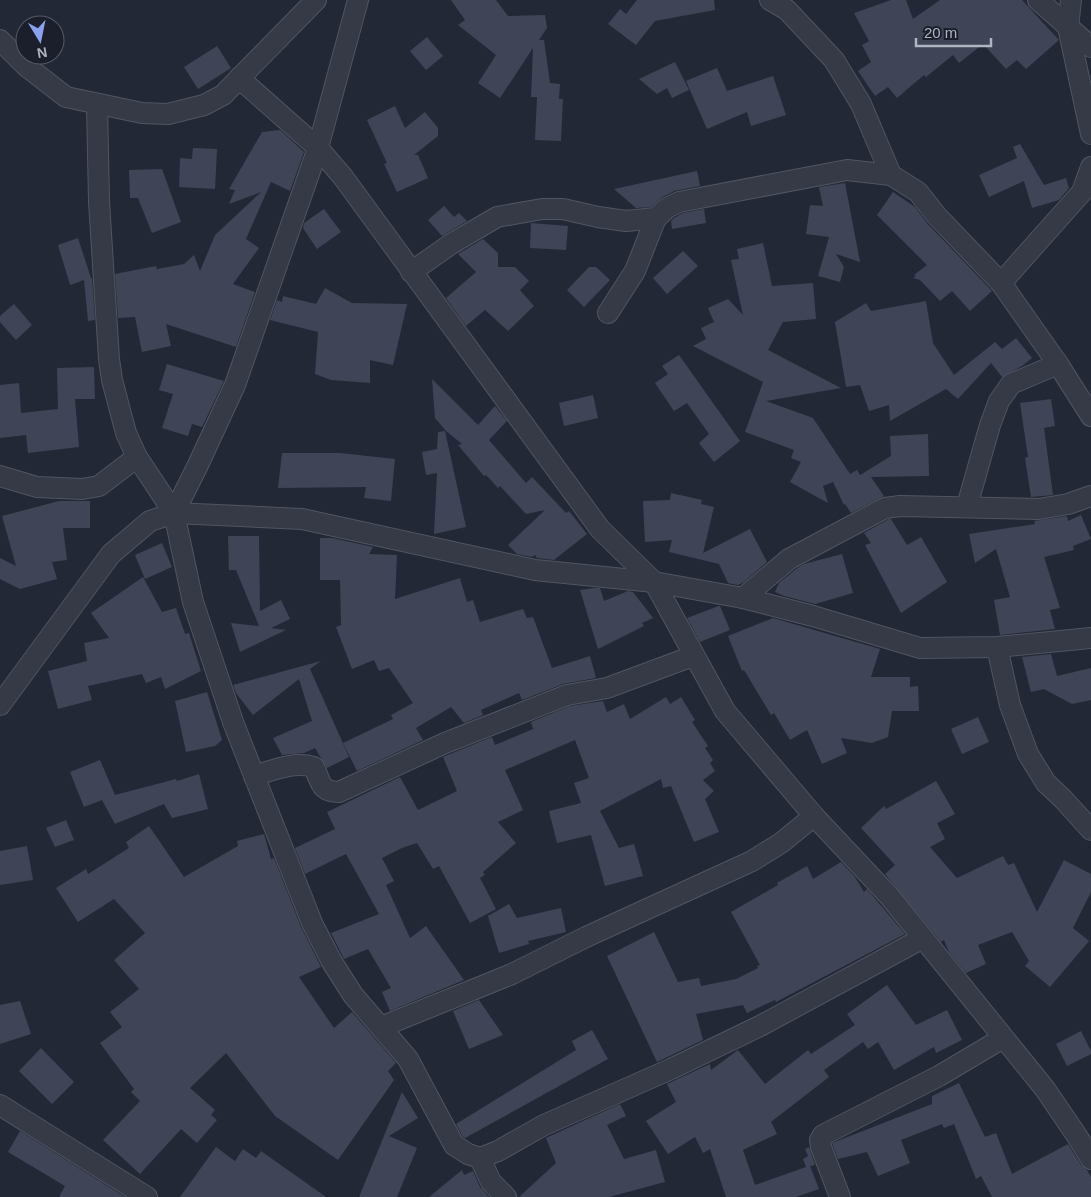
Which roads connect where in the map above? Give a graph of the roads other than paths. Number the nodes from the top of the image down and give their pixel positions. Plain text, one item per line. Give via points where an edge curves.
1 (316, 0) edge
2 (358, 0) edge
3 (770, 0) edge
4 (1038, 0) edge
5 (1071, 0) edge
6 (1068, 27) junction
7 (0, 40) edge
8 (1091, 48) edge
9 (239, 78) junction
10 (97, 104) junction
11 (1091, 134) edge
12 (318, 148) junction
13 (1091, 167) edge
14 (891, 175) junction
15 (656, 218) junction
16 (411, 272) junction
17 (1001, 283) junction
18 (608, 313) dead end
19 (1058, 364) junction
20 (1091, 416) edge
21 (137, 458) junction
22 (0, 476) edge
23 (1091, 496) edge
24 (967, 506) junction
25 (174, 513) junction
26 (654, 582) junction
27 (743, 598) junction
28 (1091, 638) edge
29 (997, 647) junction
30 (693, 656) junction
31 (0, 705) edge
32 (254, 776) junction
33 (814, 816) junction
34 (1091, 830) edge
35 (923, 938) junction
36 (381, 1026) junction
37 (1003, 1038) junction
38 (0, 1105) edge
39 (1090, 1155) edge
40 (480, 1158) junction
41 (147, 1197) edge
42 (506, 1197) edge
43 (840, 1197) edge

1 - 9 street
2 - 12 street
3 - 14 street via 787,10 834,60 861,104
4 - 6 street
5 - 6 street
6 - 8 street
6 - 11 street
7 - 10 street via 26,66 66,97
9 - 10 street via 223,95 168,114 142,113
9 - 12 street
10 - 21 street via 109,360 126,433
12 - 16 street via 343,177
12 - 25 street via 235,385
13 - 17 street via 1082,192
14 - 15 street via 847,170 679,202
14 - 17 street via 918,192
15 - 16 street via 626,221 563,209 497,217
15 - 18 street via 635,270
16 - 26 street via 600,529
17 - 19 street
19 - 20 street
19 - 24 street via 1012,384 999,401
21 - 22 street via 99,486 82,489 37,487
21 - 25 street
23 - 24 street via 1068,504 1039,508
24 - 27 street via 885,508 789,559
25 - 26 street via 302,519 535,570
25 - 31 street via 150,520 110,554
25 - 32 street via 193,602
26 - 27 street
26 - 30 street
27 - 29 street via 920,648
28 - 29 street
29 - 34 street via 1010,705 1028,754 1046,783
30 - 32 street via 607,688 568,695 445,744 339,792 323,788 314,767 305,764
30 - 33 street via 725,711
32 - 36 street via 312,923 353,995
33 - 35 street via 890,897
33 - 36 street via 752,860 512,974
35 - 37 street
35 - 40 street via 760,1026 544,1125
36 - 40 street via 408,1060 454,1145
37 - 39 street via 1045,1089
37 - 43 street via 938,1076 823,1135 821,1147
38 - 41 street
40 - 42 street via 491,1182

